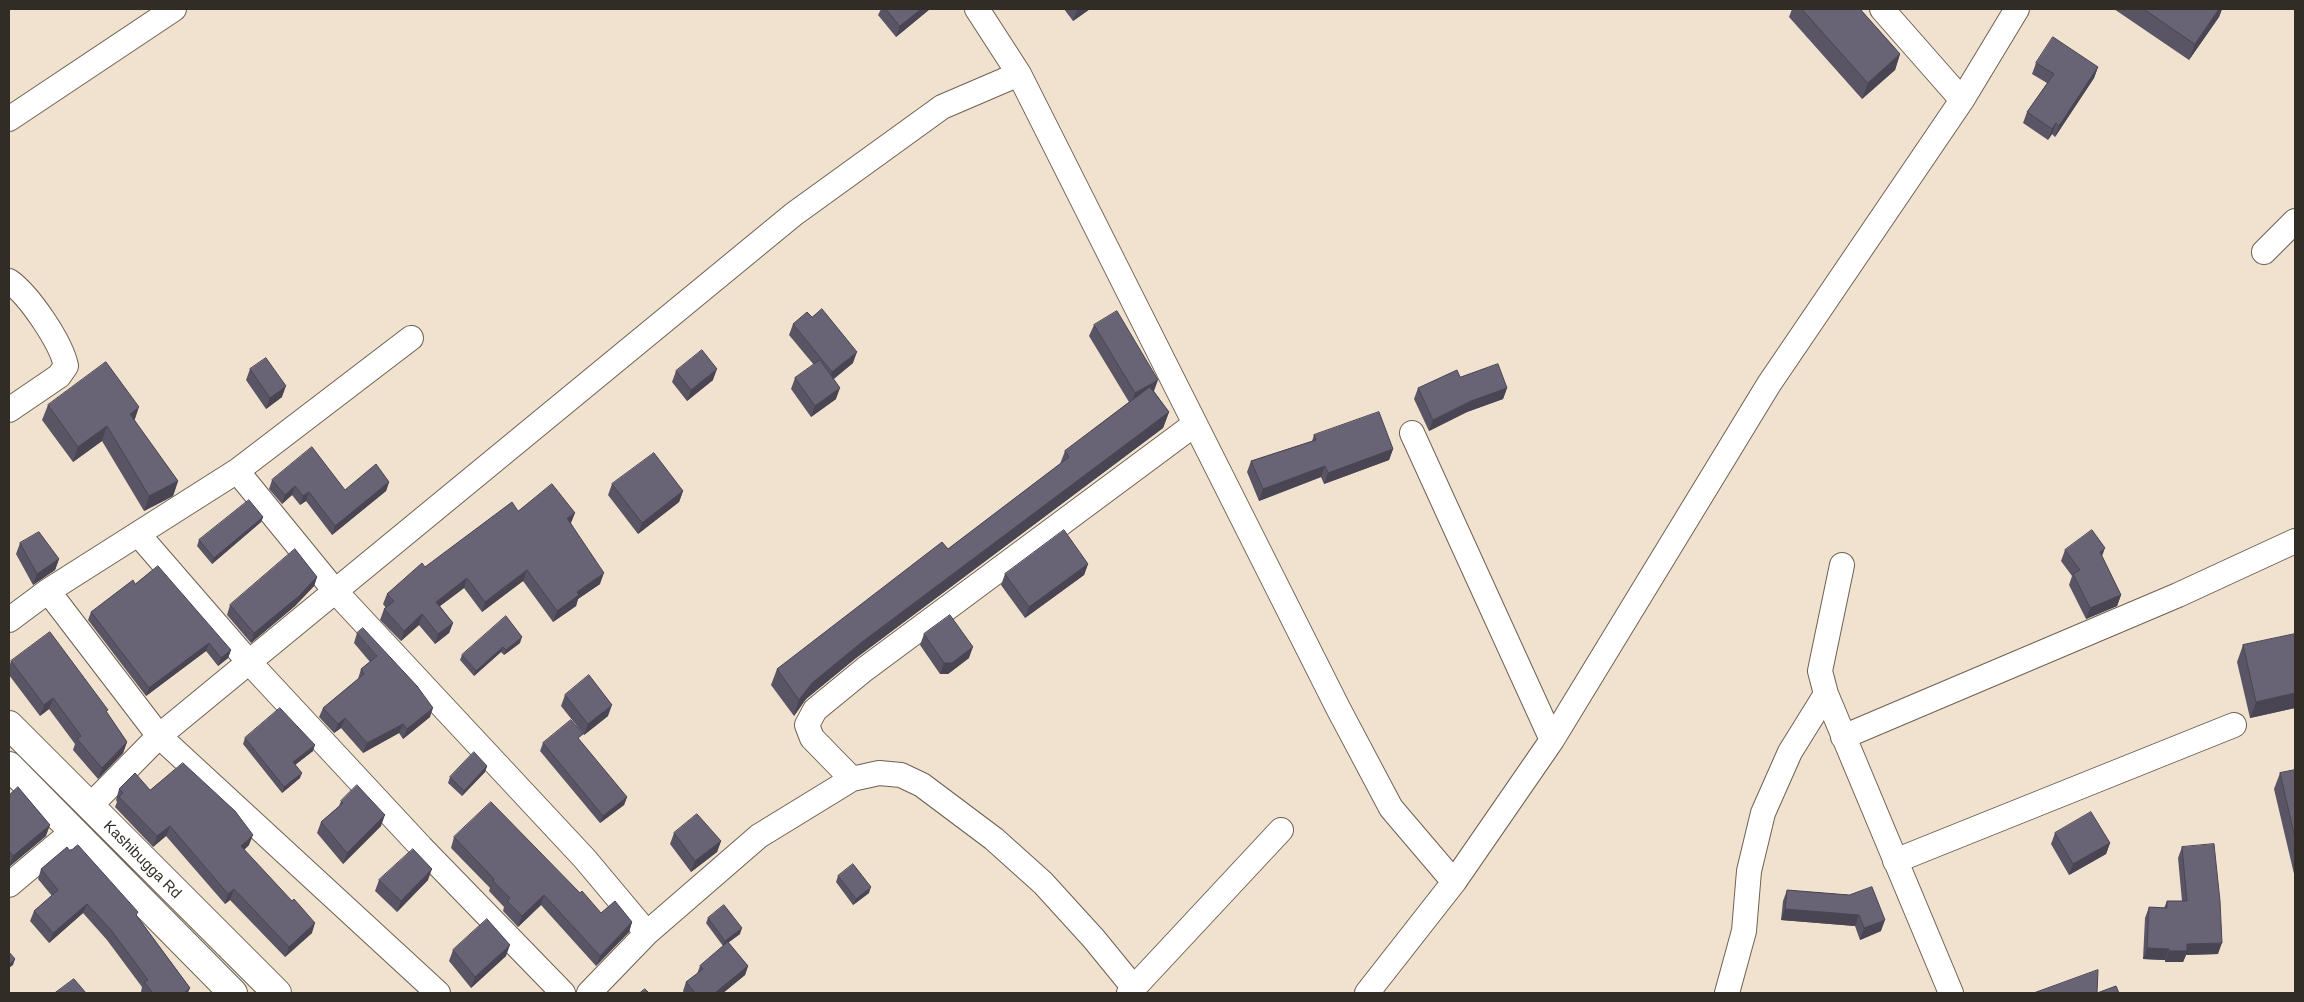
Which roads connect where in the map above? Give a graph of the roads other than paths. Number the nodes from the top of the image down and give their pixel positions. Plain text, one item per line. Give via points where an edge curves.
1 (174, 9) edge
2 (976, 9) edge
3 (1882, 9) edge
4 (2017, 9) edge
5 (1019, 74) junction
6 (1962, 100) junction
7 (9, 119) edge
8 (2295, 221) edge
9 (2264, 252) dead end
10 (9, 281) edge
11 (411, 338) dead end
12 (9, 410) edge
13 (1195, 424) junction
14 (1412, 433) dead end
15 (236, 471) junction
16 (138, 534) junction
17 (2295, 541) edge
18 (1842, 566) dead end
19 (48, 591) junction
20 (335, 591) junction
21 (9, 620) edge
22 (249, 662) junction
23 (1826, 694) junction
24 (9, 725) edge
25 (2234, 725) dead end
26 (159, 736) junction
27 (1843, 737) junction
28 (1552, 740) junction
29 (9, 766) edge
30 (852, 779) junction
31 (89, 807) junction
32 (1281, 830) dead end
33 (72, 832) junction
34 (1895, 861) junction
35 (1454, 882) junction
36 (9, 885) edge
37 (647, 933) junction
38 (1131, 991) edge
39 (233, 993) edge
40 (277, 993) edge
41 (438, 993) edge
42 (563, 993) edge
43 (589, 993) edge
44 (1367, 993) edge
45 (1726, 993) edge
46 (1951, 993) edge

1 - 7 street
2 - 5 street
3 - 6 street
4 - 6 street
5 - 13 street
5 - 20 street via 942,107 794,214
6 - 28 street via 1769,384
8 - 9 street
10 - 12 street via 23,292 64,352 66,366 59,376
11 - 15 street
13 - 30 street via 905,639 816,710 807,725 812,738
13 - 35 street via 1391,808
14 - 28 street
15 - 16 street
15 - 20 street
16 - 19 street
16 - 22 street
17 - 27 street via 2178,595
18 - 23 street via 1820,671
19 - 21 street
19 - 26 street
20 - 22 street
20 - 37 street via 585,859
22 - 26 street
22 - 42 street via 421,847
23 - 27 street
23 - 45 street via 1790,752 1763,813 1749,870 1744,932
24 - 31 main road, Kashibugga Rd
25 - 34 street
26 - 31 street
26 - 41 street
27 - 34 street
28 - 35 street
29 - 33 main road, Kashibugga Rd
30 - 37 street via 758,836
30 - 38 street via 879,773 901,775 922,785 962,814 1043,883 1094,938
31 - 40 main road, Kashibugga Rd
32 - 38 street
33 - 36 street
33 - 39 main road, Kashibugga Rd
34 - 46 street
35 - 44 street
37 - 43 street

